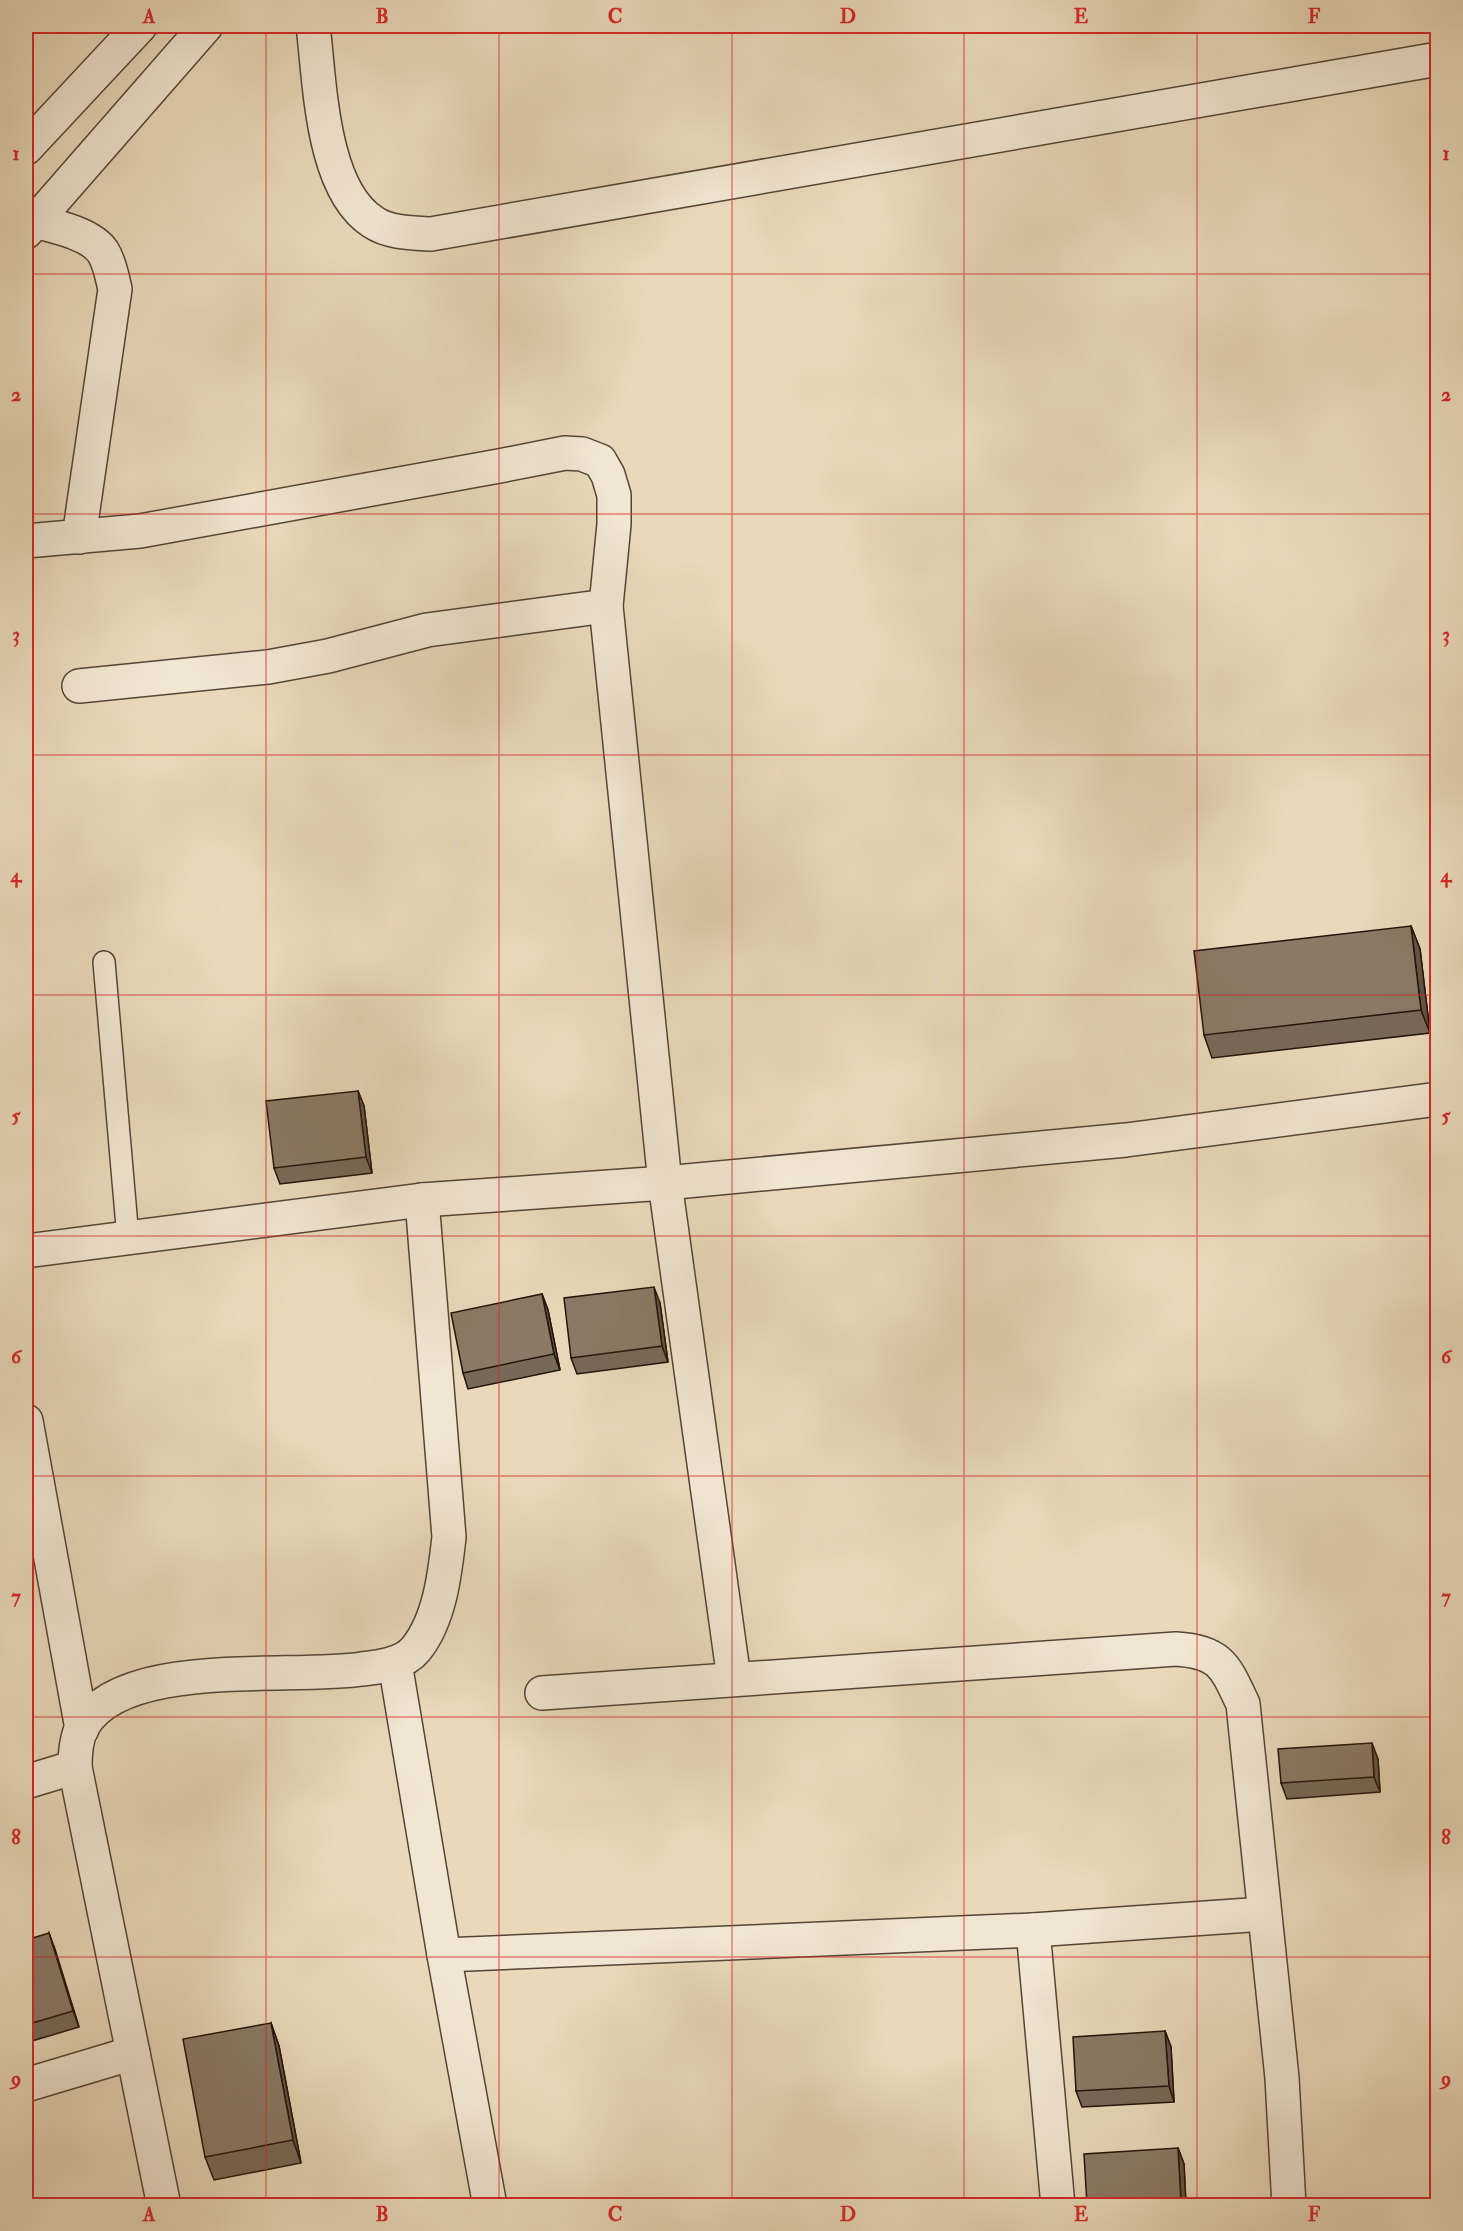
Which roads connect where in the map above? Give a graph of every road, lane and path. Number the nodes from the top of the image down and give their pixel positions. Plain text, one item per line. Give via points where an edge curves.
1 (140, 26) edge
2 (207, 26) edge
3 (314, 26) edge
4 (1437, 58) edge
5 (26, 148) edge
6 (29, 224) edge
7 (80, 537) junction
8 (26, 541) edge
9 (606, 606) junction
10 (79, 686) dead end
11 (104, 962) dead end
12 (1437, 1099) edge
13 (665, 1183) junction
14 (422, 1200) junction
15 (128, 1238) junction
16 (26, 1251) edge
17 (26, 1421) edge
18 (394, 1663) junction
19 (734, 1679) junction
20 (542, 1693) dead end
21 (82, 1729) junction
22 (75, 1767) junction
23 (26, 1782) edge
24 (1264, 1914) junction
25 (1033, 1930) junction
26 (444, 1955) junction
27 (133, 2054) junction
28 (26, 2085) edge
29 (164, 2205) edge
30 (490, 2205) edge
31 (1058, 2205) edge
32 (1289, 2205) edge

1 - 5 street
2 - 6 street
3 - 4 street via 328,146 352,202 373,223 400,232 431,234
6 - 7 street via 93,241 110,268 115,289
7 - 8 street
7 - 9 street via 140,531 565,453 582,454 600,461 614,495
9 - 10 street via 428,630 268,667
9 - 13 street
11 - 15 lane
12 - 13 street via 1126,1140
13 - 14 street
13 - 19 street
14 - 15 street
14 - 18 street via 449,1537 446,1572 436,1609 416,1650
15 - 16 street
17 - 21 street
18 - 21 street via 338,1673 157,1681 106,1702
18 - 26 street
19 - 20 street
19 - 24 street via 1176,1648 1199,1650 1216,1660 1229,1675 1243,1704
21 - 22 street
22 - 23 street
22 - 27 street
24 - 25 street
24 - 32 street via 1282,2078
25 - 26 street
25 - 31 street
26 - 30 street
27 - 28 street
27 - 29 street

